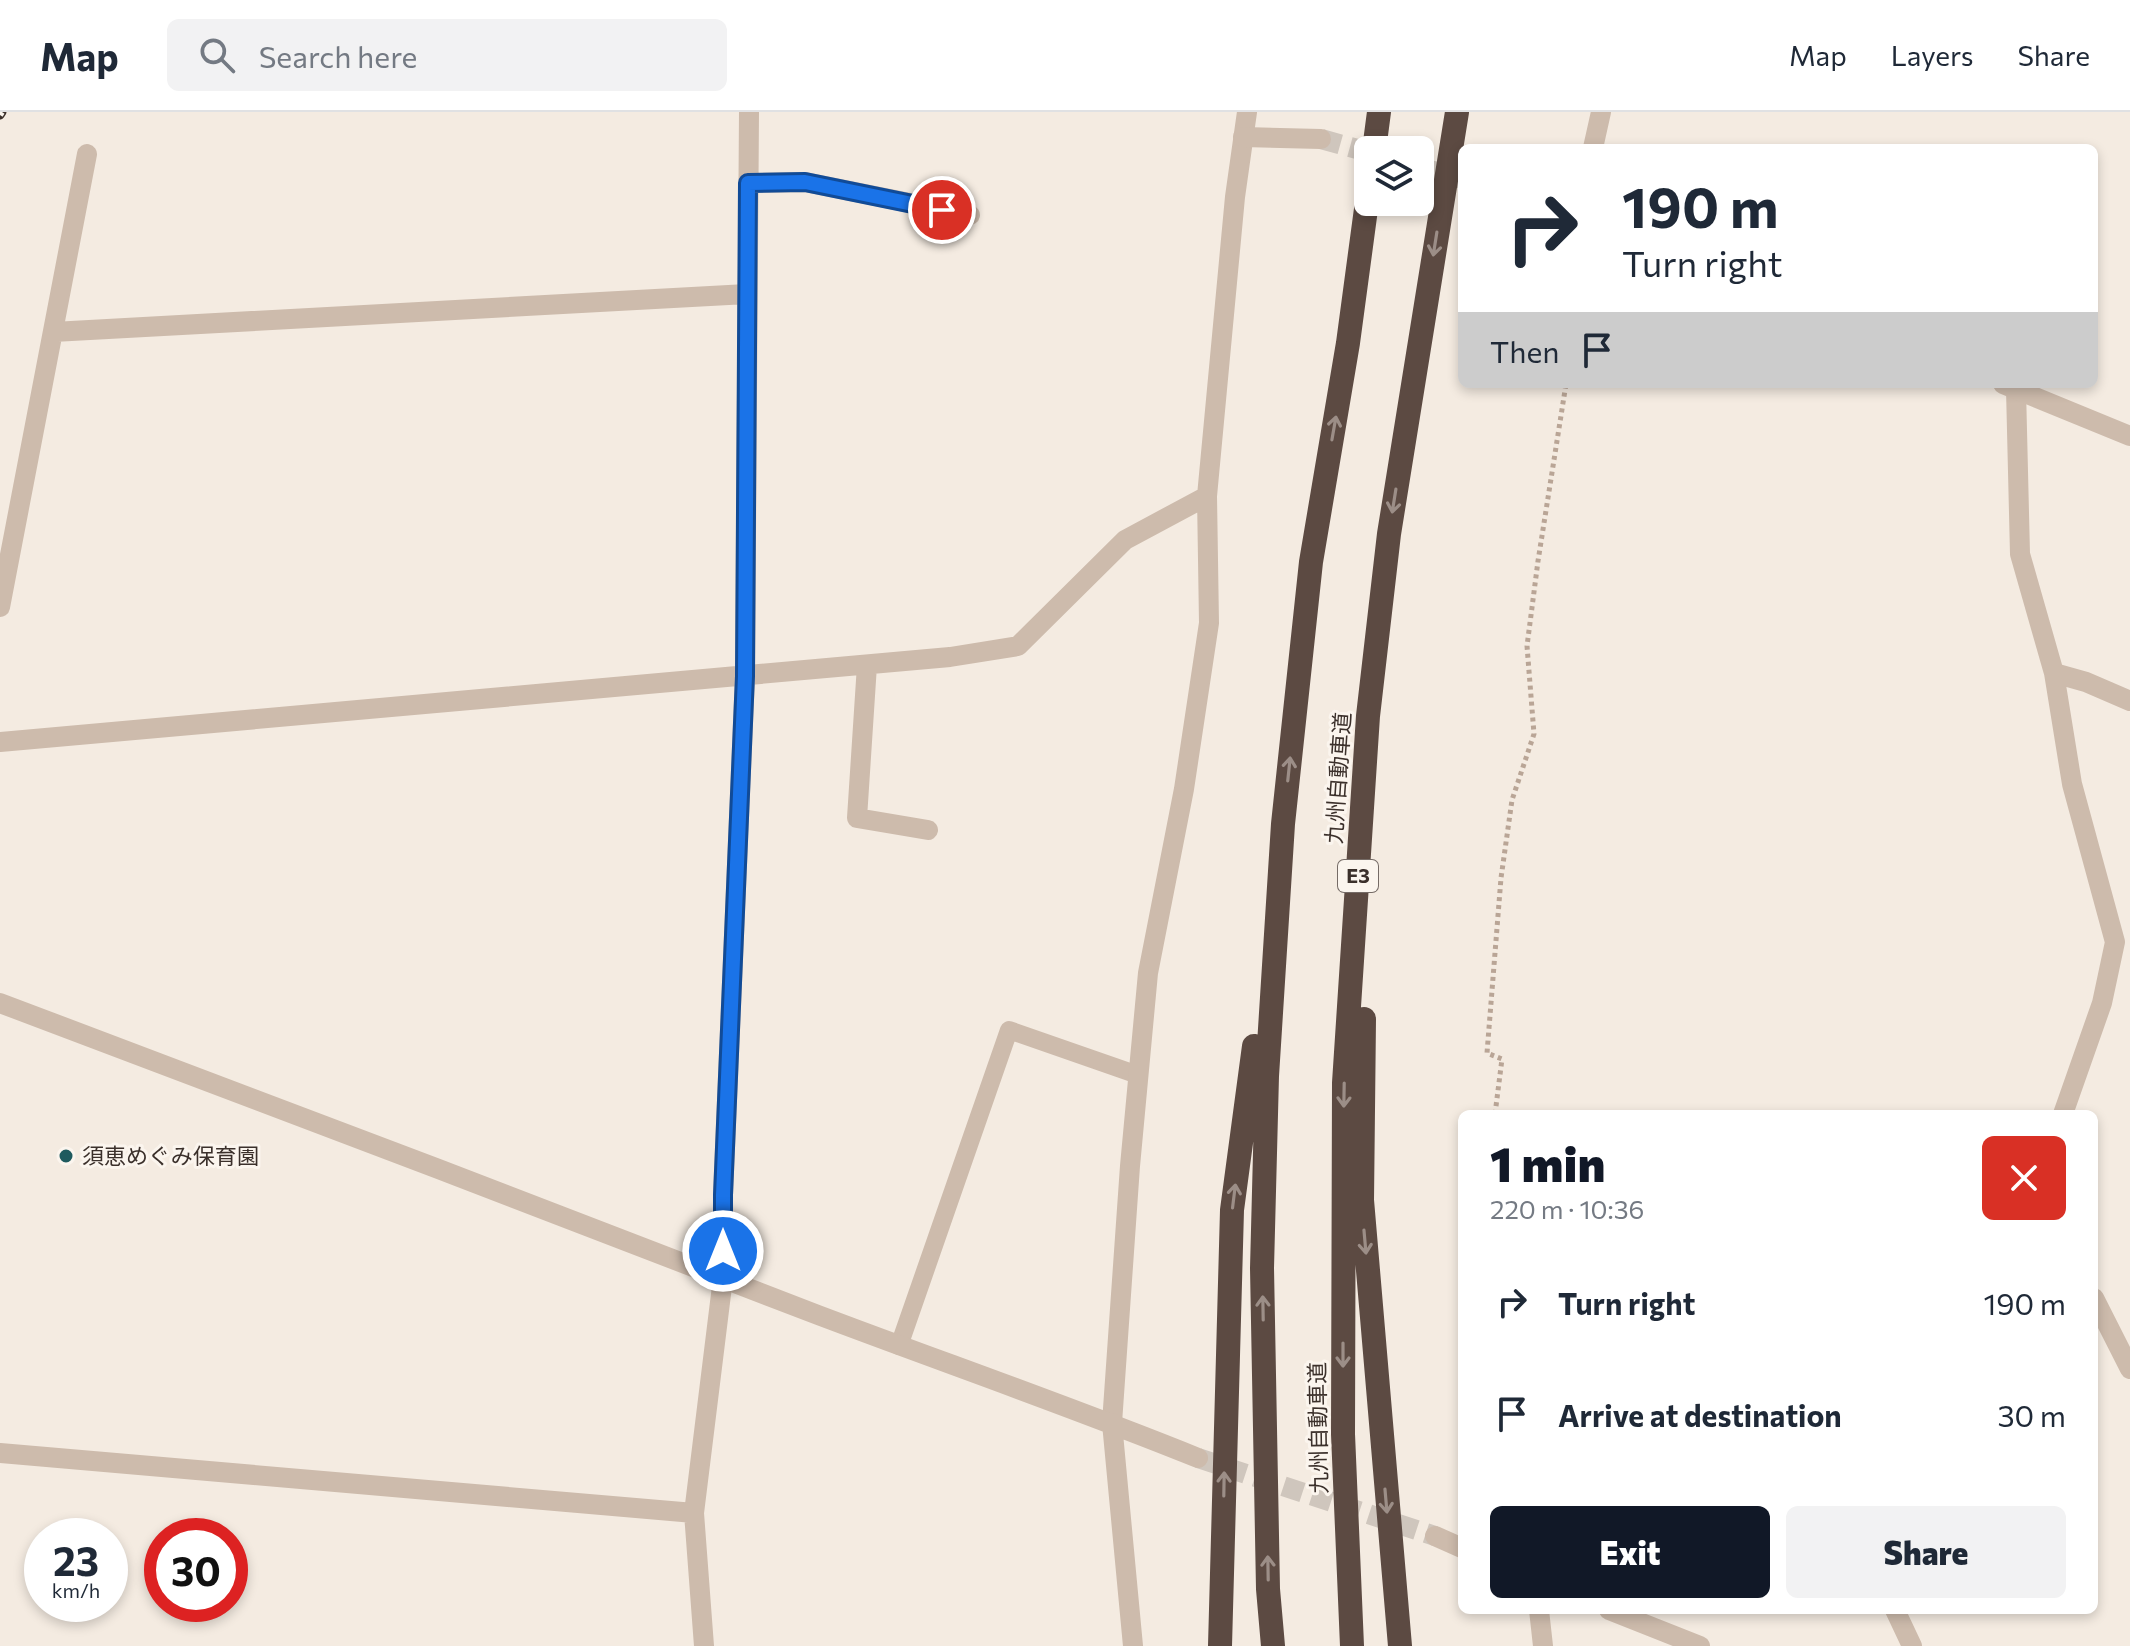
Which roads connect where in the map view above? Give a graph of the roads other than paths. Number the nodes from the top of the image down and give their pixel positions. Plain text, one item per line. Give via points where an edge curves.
1 (749, 112) edge
2 (1247, 112) edge
3 (1379, 112) edge
4 (1457, 112) edge
5 (1601, 112) edge
6 (1376, 136) edge
7 (1243, 137) junction
8 (1321, 139) tunnel mouth
9 (1594, 144) edge
10 (87, 154) dead end
11 (748, 183) junction
12 (970, 215) dead end
13 (1365, 216) edge
14 (747, 294) junction
15 (53, 332) junction
16 (2010, 388) edge
17 (2012, 388) edge
18 (2130, 436) edge
19 (1207, 496) junction
20 (0, 607) edge
21 (867, 665) junction
22 (2054, 673) junction
23 (745, 676) junction
24 (2130, 701) edge
25 (1368, 716) junction
26 (0, 742) edge
27 (1283, 824) junction
28 (928, 830) dead end
29 (2122, 938) edge
30 (0, 1003) edge
31 (1138, 1075) junction
32 (2064, 1110) edge
33 (723, 1278) junction
34 (2098, 1306) edge
35 (899, 1346) junction
36 (2130, 1369) edge
37 (1112, 1423) junction
38 (0, 1453) edge
39 (1198, 1458) tunnel mouth
40 (694, 1513) junction
41 (1435, 1536) tunnel mouth
42 (1458, 1546) edge
43 (1539, 1614) edge
44 (1619, 1614) edge
45 (1897, 1614) edge
46 (704, 1646) edge
47 (1133, 1646) edge
48 (1220, 1646) edge
49 (1273, 1646) edge
50 (1352, 1646) edge
51 (1400, 1646) edge
52 (1543, 1646) edge
53 (1700, 1646) edge
54 (1912, 1646) edge

1 - 11 street
2 - 7 street
3 - 6 highway
4 -> 25 highway, 九州自動車道 / E3 via 1389,534
5 - 9 street
7 - 8 street
7 - 19 street
10 - 15 street
11 - 12 street via 805,182
11 - 14 street
27 -> 13 highway via 1311,562
14 - 15 street
14 - 23 street
15 - 20 street
16 - 22 street via 2020,554
17 - 18 street
19 - 21 street via 1125,540 1018,646
19 - 31 street via 1209,623 1148,973
21 - 23 street
21 - 28 street via 857,818
22 - 24 street
22 - 29 street via 2072,784
23 - 26 street
23 - 33 street
25 -> 50 highway, 九州自動車道 / E3 via 1344,1083 1343,1434
25 -> 51 highway via 1362,1200
48 -> 27 highway via 1232,1210
49 -> 27 highway via 1262,1268 1267,1076
29 - 32 street
30 - 33 street
31 - 35 lane via 1009,1030
31 - 37 street
33 - 35 street
33 - 40 street
34 - 36 street
35 - 37 street
37 - 39 street
37 - 47 street
38 - 40 street
40 - 46 street
41 - 42 street
43 - 52 street
44 - 53 street
45 - 54 street

